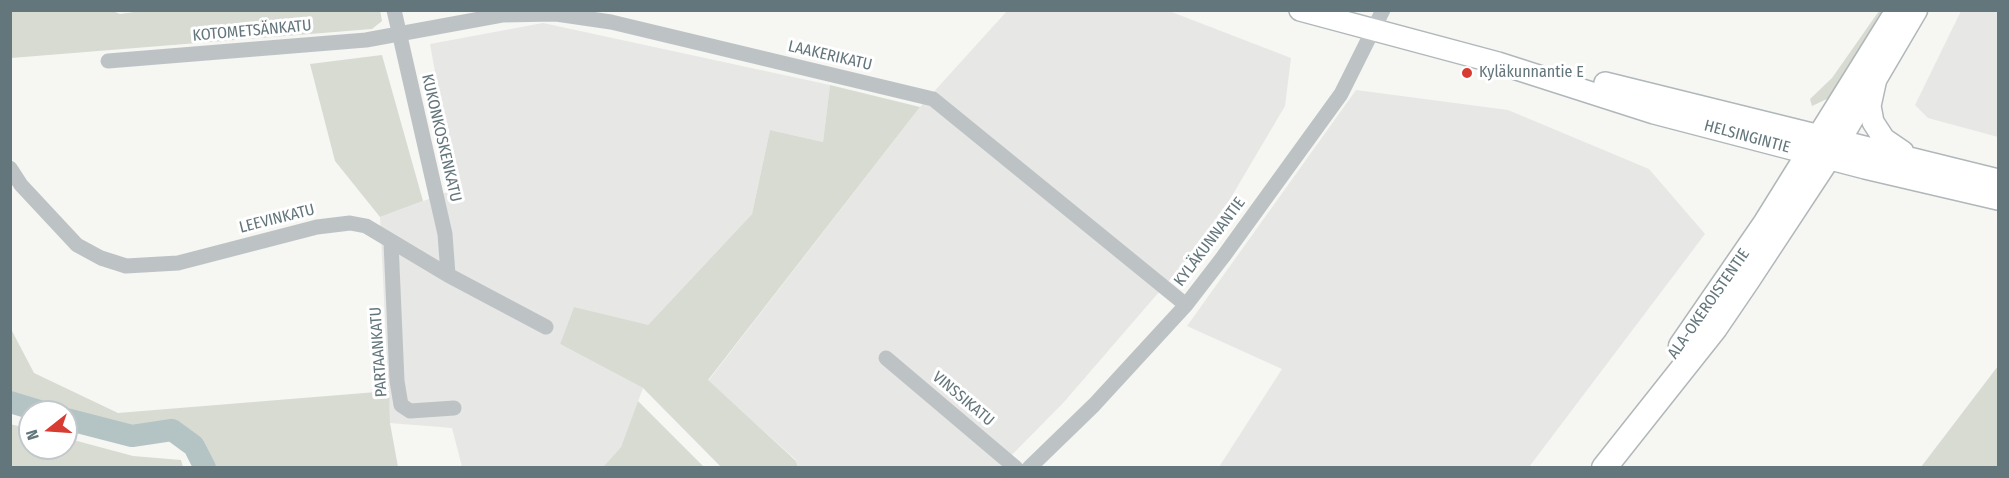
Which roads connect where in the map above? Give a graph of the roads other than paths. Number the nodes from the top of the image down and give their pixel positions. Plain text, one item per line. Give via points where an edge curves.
1 (394, 10) edge
2 (1300, 10) edge
3 (1383, 10) edge
4 (1899, 10) edge
5 (1914, 10) edge
6 (1374, 30) junction
7 (399, 36) junction
8 (108, 61) dead end
9 (1879, 73) junction
10 (1824, 147) junction
11 (1928, 163) junction
12 (10, 168) edge
13 (1998, 180) edge
14 (1998, 199) edge
15 (391, 242) junction
16 (448, 275) junction
17 (1186, 305) junction
18 (546, 327) dead end
19 (886, 358) dead end
20 (454, 408) dead end
21 (1016, 468) edge
22 (1029, 468) edge
23 (1591, 468) edge
24 (1604, 468) edge

1 - 7 street, KUKONKOSKENKATU
2 - 6 main road, HELSINGINTIE
3 - 6 street, KYLÄKUNNANTIE
4 - 10 main road
5 - 9 main road
6 - 10 main road, HELSINGINTIE via 1498,63 1657,94
6 - 17 street, KYLÄKUNNANTIE via 1341,94
7 - 8 street, KOTOMETSÄNKATU
7 - 16 street, KUKONKOSKENKATU via 445,234
7 - 17 street, LAAKERIKATU via 502,15 556,14 611,22 933,99
9 - 10 main road
9 - 11 main road via 1870,106 1878,131 1893,146
10 - 11 main road, HELSINGINTIE
10 - 14 main road, HELSINGINTIE
10 - 23 main road, ALA-OKEROISTENTIE
10 - 24 main road, ALA-OKEROISTENTIE via 1715,328
11 - 13 main road, HELSINGINTIE
12 - 15 street, LEEVINKATU via 21,186 77,245 126,266 178,263 335,223 366,226
15 - 16 street, LEEVINKATU
15 - 20 street, PARTAANKATU via 401,405 410,411
16 - 18 street, LEEVINKATU
17 - 22 street, KYLÄKUNNANTIE via 1094,405
19 - 21 street, VINSSIKATU

